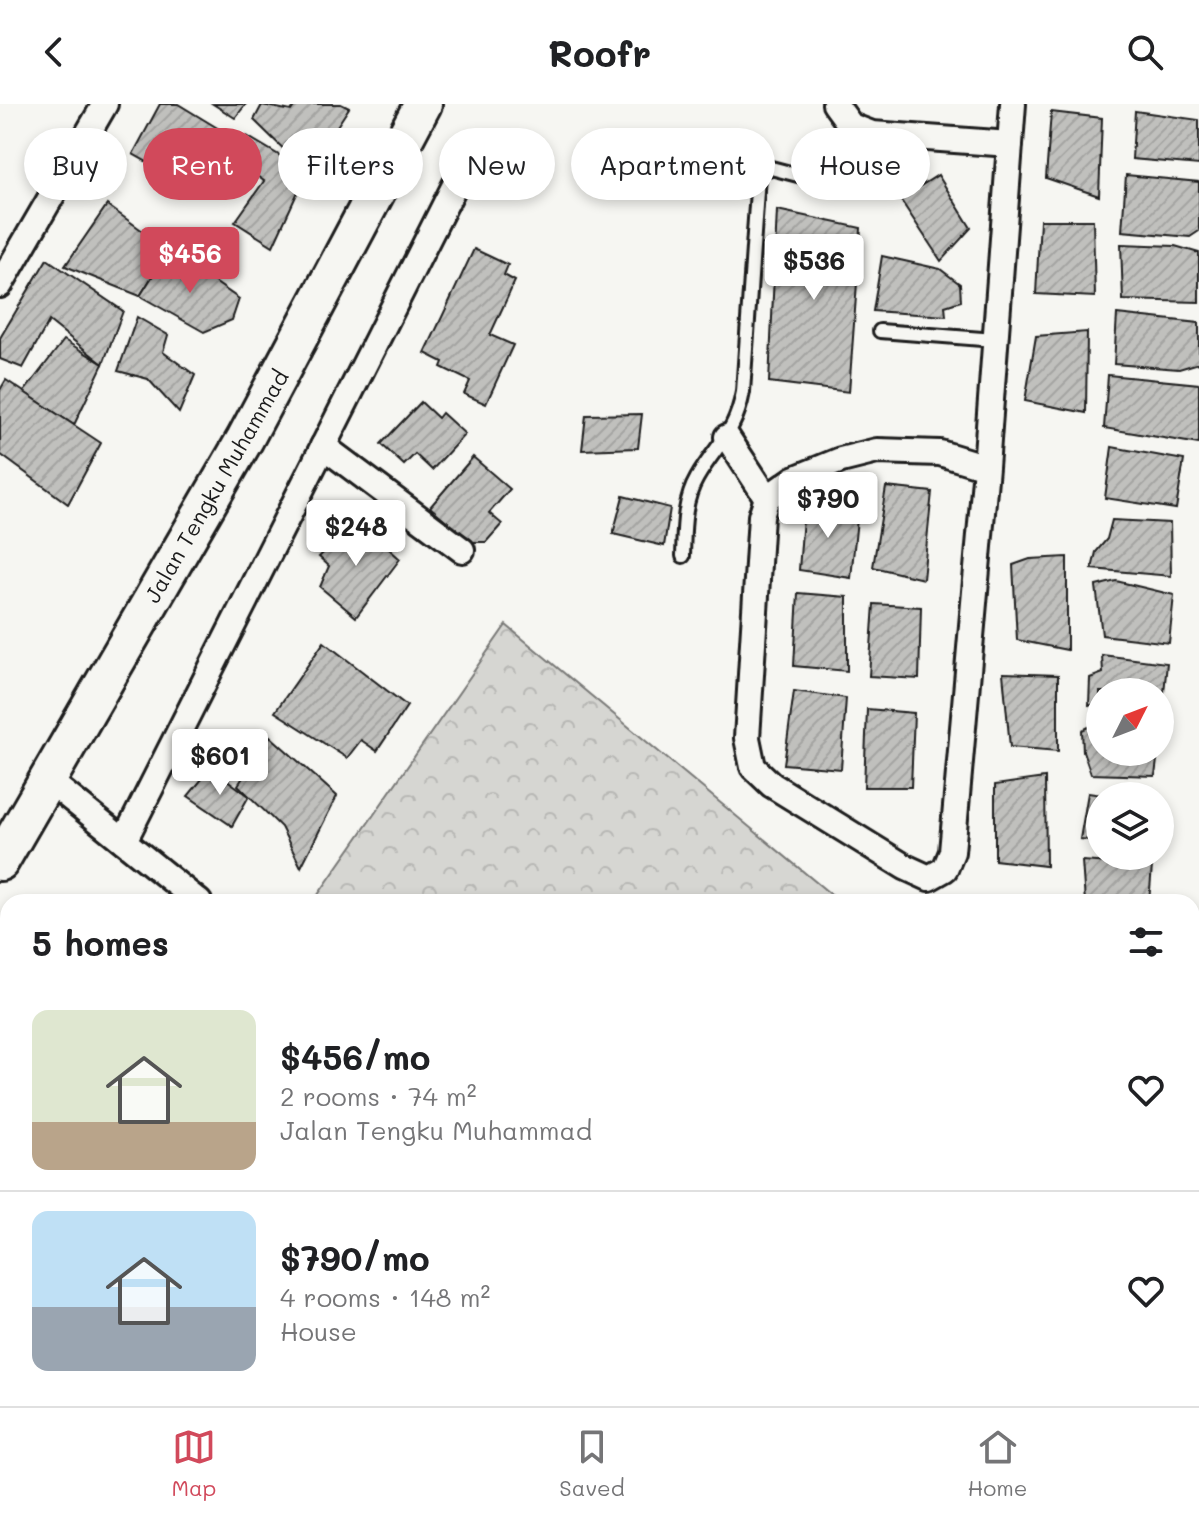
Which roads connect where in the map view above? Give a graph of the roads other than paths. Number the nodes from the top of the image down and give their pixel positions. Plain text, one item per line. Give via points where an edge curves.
1 (105, 104) edge
2 (423, 104) edge
3 (835, 104) edge
4 (1013, 104) edge
5 (851, 126) junction
6 (1010, 144) junction
7 (447, 200) edge
8 (0, 285) edge
9 (880, 331) dead end
10 (995, 340) junction
11 (727, 437) junction
12 (323, 446) junction
13 (986, 467) junction
14 (767, 498) junction
15 (462, 550) dead end
16 (683, 556) dead end
17 (48, 780) junction
18 (124, 841) junction
19 (0, 862) edge
20 (184, 894) edge

1 - 8 street
2 - 17 main road, Jalan Tengku Muhammad via 245,439
3 - 5 street
4 - 6 street
5 - 6 street via 872,134
5 - 11 lane via 851,173 840,186 771,168 758,176 743,392
6 - 10 street
7 - 12 street
9 - 10 lane
10 - 13 street
11 - 14 street
11 - 16 lane via 687,499
12 - 15 street
12 - 18 street
13 - 14 street via 940,453 877,451 815,469
13 - 14 street via 952,852 945,869 929,878 772,785 753,767 747,738 758,540
17 - 18 street
17 - 19 main road, Jalan Tengku Muhammad
18 - 20 street

